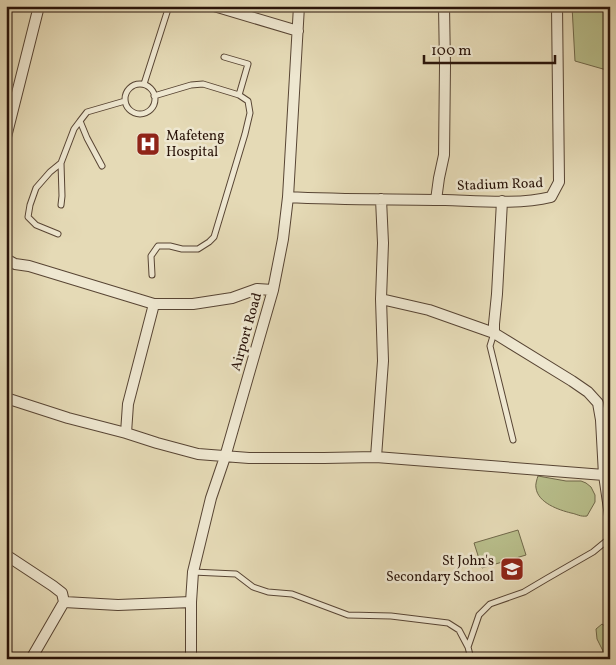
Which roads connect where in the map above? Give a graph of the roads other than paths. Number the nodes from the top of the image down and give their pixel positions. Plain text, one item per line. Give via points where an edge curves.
1 (39, 6) edge
2 (169, 6) edge
3 (214, 6) edge
4 (299, 6) edge
5 (444, 6) edge
6 (556, 6) edge
7 (298, 31) junction
8 (224, 57) dead end
9 (144, 84) junction
10 (240, 95) junction
11 (154, 96) junction
12 (124, 101) junction
13 (80, 121) junction
14 (6, 137) edge
15 (61, 164) junction
16 (102, 166) dead end
17 (288, 197) junction
18 (381, 199) junction
19 (436, 200) junction
20 (502, 201) junction
21 (61, 205) dead end
22 (58, 234) dead end
23 (6, 259) edge
24 (152, 274) dead end
25 (273, 290) junction
26 (381, 299) junction
27 (154, 304) junction
28 (494, 333) junction
29 (6, 398) edge
30 (126, 433) junction
31 (513, 440) dead end
32 (376, 456) junction
33 (225, 457) junction
34 (607, 475) edge
35 (609, 510) edge
36 (610, 538) edge
37 (6, 555) edge
38 (193, 572) junction
39 (64, 602) junction
40 (191, 602) junction
41 (468, 648) junction
42 (31, 659) edge
43 (191, 659) edge
44 (471, 659) edge

1 - 14 street
2 - 9 lane
3 - 7 street
4 - 7 street, Airport Road
5 - 19 street via 444,155
6 - 20 street, Stadium Road via 558,182 551,197
7 - 17 street, Airport Road
8 - 10 lane via 248,64
9 - 11 lane via 150,87
9 - 12 lane via 128,89
10 - 11 lane via 202,84
10 - 24 lane via 248,101 250,114 214,237 198,249 158,246 151,256
11 - 12 lane via 152,109 142,114 130,111
12 - 13 lane via 87,112
13 - 15 lane
13 - 16 lane
15 - 21 lane
15 - 22 lane via 36,188 28,218
17 - 18 street, Stadium Road
17 - 25 street, Airport Road
18 - 19 street, Stadium Road
18 - 26 street
19 - 20 street, Stadium Road
20 - 28 street
23 - 27 street
25 - 27 street via 256,289 232,298 193,304
25 - 33 street, Airport Road
26 - 28 street via 429,310
26 - 32 street via 383,361
27 - 30 street via 128,404
28 - 31 lane via 490,346
28 - 34 street via 572,380 598,404
29 - 30 street
30 - 33 street via 198,454
32 - 33 street
32 - 34 street
33 - 38 street, Airport Road
34 - 35 street
36 - 41 lane via 593,552 524,592 490,604 479,615
37 - 39 street via 62,593
38 - 40 street, Airport Road
38 - 41 lane via 236,574 253,587 292,594 348,615 392,616 448,623 459,630
39 - 40 street via 118,606
39 - 42 street
40 - 43 street, Airport Road
41 - 44 lane

